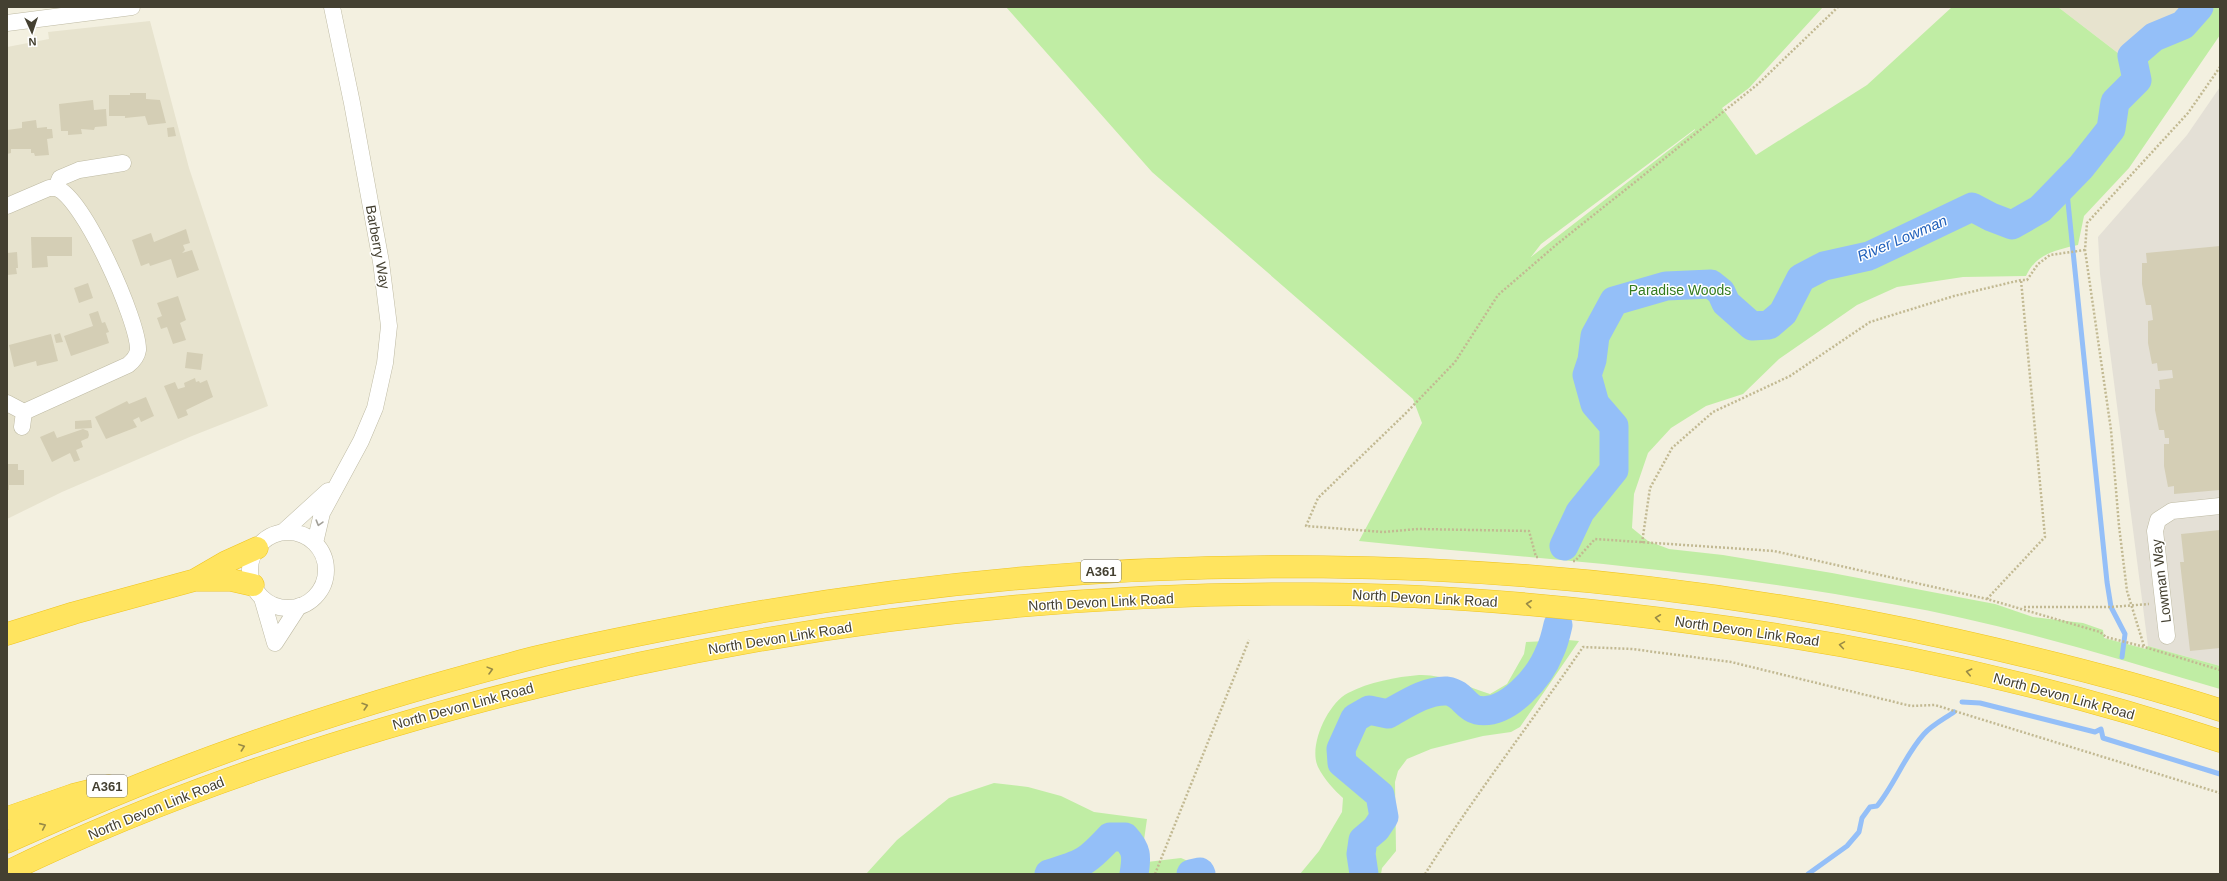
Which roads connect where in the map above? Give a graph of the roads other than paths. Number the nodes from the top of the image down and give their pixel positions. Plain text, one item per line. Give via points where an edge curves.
1 (132, 7) edge
2 (332, 7) edge
3 (7, 22) edge
4 (123, 163) dead end
5 (56, 188) junction
6 (7, 206) edge
7 (7, 403) edge
8 (339, 480) junction
9 (2220, 506) edge
10 (283, 532) junction
11 (315, 543) junction
12 (257, 548) junction
13 (195, 580) junction
14 (258, 591) junction
15 (299, 606) junction
16 (7, 634) edge
17 (2167, 636) dead end
18 (2220, 710) edge
19 (2183, 729) junction
20 (2220, 741) edge
21 (2220, 745) edge
22 (209, 759) junction
23 (7, 818) edge
24 (7, 842) edge
25 (7, 872) edge

1 - 3 street
2 - 8 street, Barberry Way via 387,295 389,326 385,363 375,408 361,441
4 - 5 street via 79,170 60,178
5 - 6 street via 49,188
5 - 7 street via 63,190 72,199 106,255 132,323 138,353 128,365 23,419
8 - 10 street, Barberry Way via 308,512
8 -> 11 street, Barberry Way via 320,518
9 - 17 street, Lowman Way via 2172,511 2158,520 2155,531
10 - 11 street via 299,533
10 - 12 street via 268,537
11 - 15 street via 325,560 325,579 316,596
12 - 13 highway
12 - 14 street via 250,566
13 - 14 highway via 231,580
13 - 16 highway
14 - 15 street via 276,606
14 - 15 street via 275,643
22 -> 18 highway, North Devon Link Road / A361 via 420,689 538,657 758,611 868,594 1004,579 1160,568 1311,566 1431,569 1578,580 1747,600 1889,625 2042,660
19 - 20 highway, North Devon Link Road / A361
19 - 21 highway
19 -> 25 highway, North Devon Link Road / A361 via 2032,686 1882,652 1642,615 1489,600 1312,594 1162,597 1078,602 870,623 764,639 655,659 525,689 289,757 168,802
22 - 23 highway, A361 via 73,795
24 -> 22 highway, North Devon Link Road / A361 via 124,791

